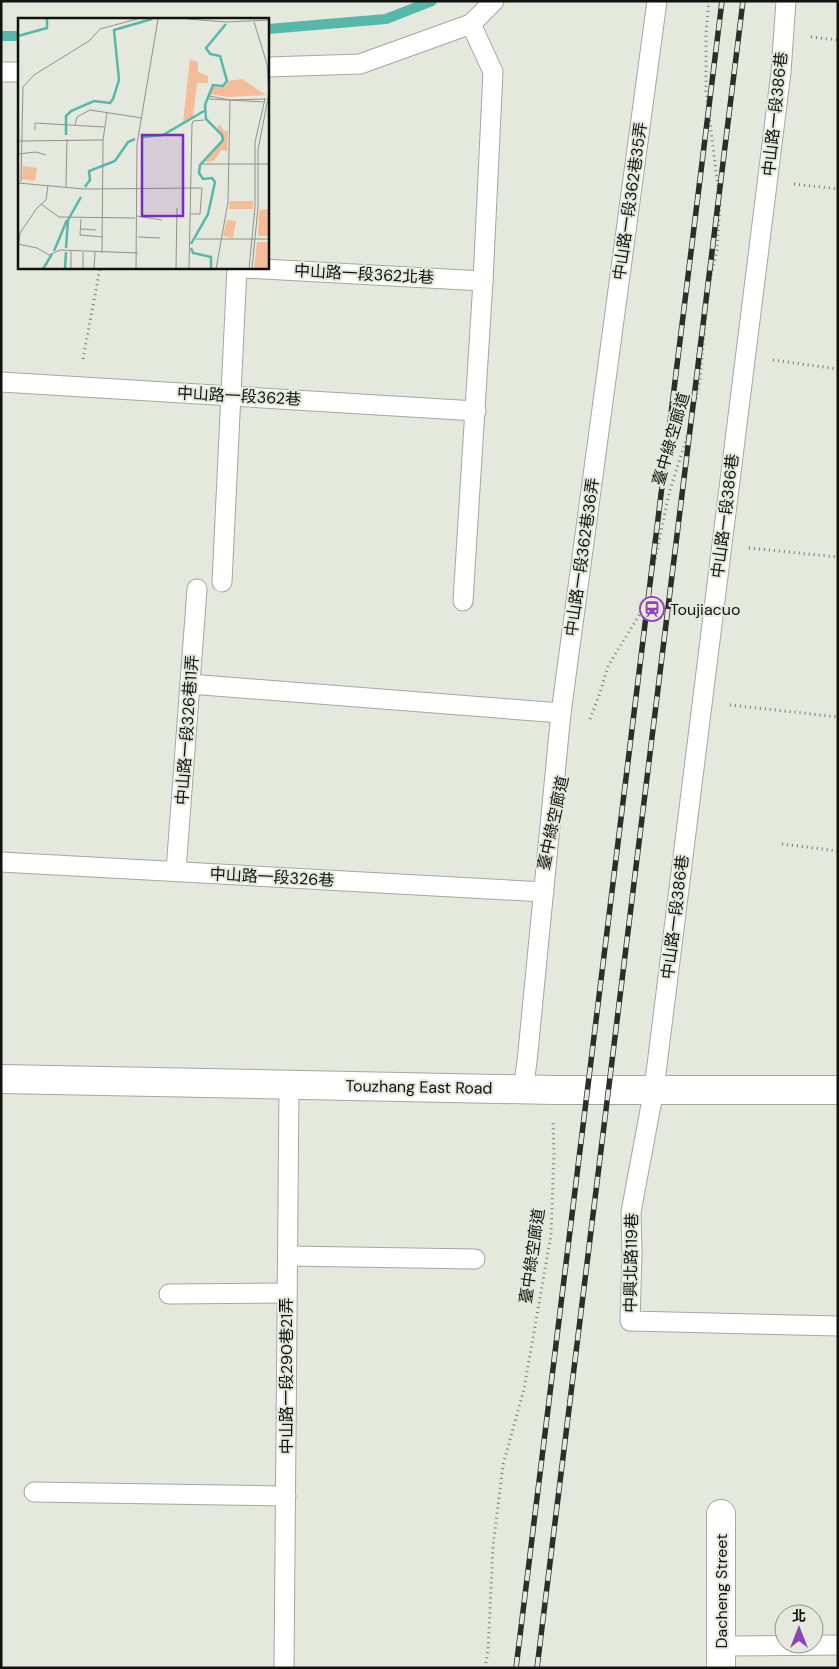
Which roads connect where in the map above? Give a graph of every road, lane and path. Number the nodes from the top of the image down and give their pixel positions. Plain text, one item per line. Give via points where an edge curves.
1 (494, 1) edge
2 (658, 1) edge
3 (709, 1) edge
4 (786, 1) edge
5 (471, 24) junction
6 (269, 67) edge
7 (1, 72) edge
8 (18, 72) edge
9 (767, 182) junction
10 (838, 189) edge
11 (100, 269) edge
12 (236, 269) edge
13 (262, 269) edge
14 (483, 281) junction
15 (745, 356) junction
16 (838, 369) edge
17 (1, 382) edge
18 (78, 387) junction
19 (231, 396) junction
20 (603, 400) joint
21 (476, 411) junction
22 (721, 545) junction
23 (838, 557) edge
24 (222, 582) dead end
25 (197, 589) dead end
26 (463, 602) dead end
27 (190, 684) junction
28 (702, 701) junction
29 (561, 713) junction
30 (838, 717) edge
31 (589, 721) dead end
32 (782, 844) dead end
33 (838, 851) edge
34 (1, 862) edge
35 (176, 872) junction
36 (544, 892) junction
37 (1, 1079) edge
38 (289, 1085) junction
39 (523, 1089) junction
40 (654, 1089) junction
41 (553, 1090) junction
42 (838, 1090) edge
43 (288, 1256) junction
44 (475, 1259) dead end
45 (287, 1293) junction
46 (169, 1294) dead end
47 (838, 1326) edge
48 (34, 1492) dead end
49 (286, 1496) junction
50 (721, 1514) dead end
51 (838, 1645) edge
52 (721, 1657) edge
53 (284, 1668) edge
54 (485, 1668) edge

1 - 5 lane
2 - 20 lane, 中山路一段362巷35弄
3 - 31 path, 臺中綠空廊道 via 706,91 720,203 700,380 688,434 669,493 646,604 608,666
4 - 9 lane, 中山路一段386巷
5 - 6 lane via 360,64
5 - 14 lane via 493,72
7 - 8 lane
9 - 10 path
9 - 15 lane, 中山路一段386巷
11 - 18 path
12 - 19 lane
13 - 14 lane, 中山路一段362北巷
14 - 21 lane
15 - 16 path
15 - 22 lane, 中山路一段386巷
17 - 18 lane, 中山路一段362巷
18 - 19 lane, 中山路一段362巷
19 - 21 lane, 中山路一段362巷
19 - 24 lane
20 - 29 lane, 中山路一段362巷36弄
21 - 26 lane
22 - 23 path
22 - 28 lane, 中山路一段386巷
25 - 27 lane, 中山路一段326巷11弄
27 - 29 lane
27 - 35 lane, 中山路一段326巷11弄
28 - 30 path
28 - 40 lane, 中山路一段386巷
29 - 36 lane, 中山路一段362巷36弄
32 - 33 path
34 - 35 lane, 中山路一段326巷
35 - 36 lane, 中山路一段326巷
36 - 39 lane, 中山路一段362巷36弄
37 - 38 street, Touzhang East Road
38 - 39 street, Touzhang East Road
38 - 43 lane, 中山路一段290巷21弄
39 - 41 street, Touzhang East Road
40 - 41 street, Touzhang East Road
40 - 42 street, Touzhang East Road
40 - 47 lane, 中興北路119巷 via 631,1212 630,1321
41 - 54 path, 臺中綠空廊道 via 551,1235 524,1389 503,1466 493,1546
43 - 44 lane
43 - 45 lane, 中山路一段290巷21弄
45 - 46 lane
45 - 49 lane, 中山路一段290巷21弄
48 - 49 lane
49 - 53 lane, 中山路一段290巷21弄
50 - 52 street, Dacheng Street
51 - 52 lane

